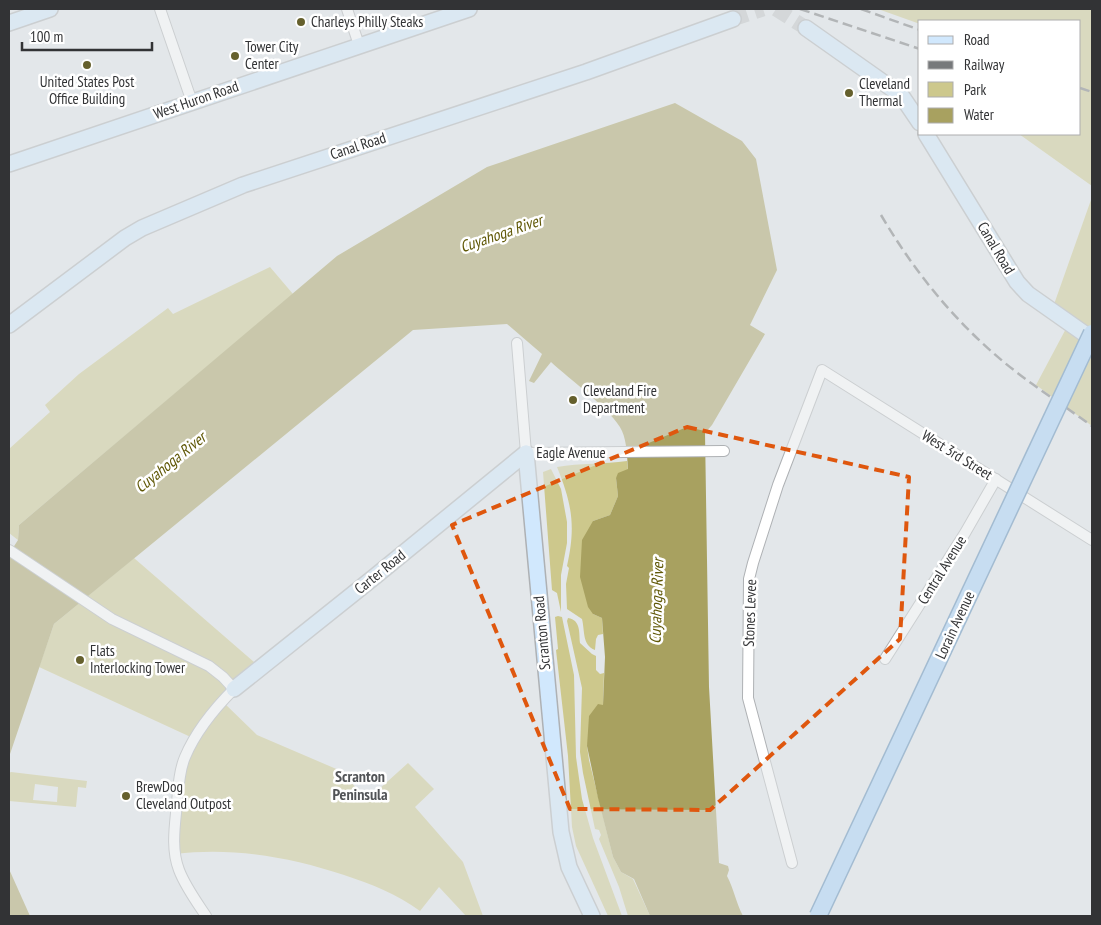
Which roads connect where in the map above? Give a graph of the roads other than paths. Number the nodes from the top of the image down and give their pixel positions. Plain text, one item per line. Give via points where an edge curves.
1 (50, 9) edge
2 (160, 9) edge
3 (347, 9) edge
4 (469, 9) edge
5 (733, 19) tunnel mouth
6 (9, 23) edge
7 (806, 28) tunnel mouth
8 (359, 45) junction
9 (192, 102) junction
10 (918, 120) edge
11 (927, 135) edge
12 (9, 162) edge
13 (9, 325) edge
14 (1092, 334) edge
15 (1092, 338) edge
16 (517, 343) dead end
17 (822, 370) joint
18 (724, 451) dead end
19 (526, 452) junction
20 (996, 479) junction
21 (1092, 540) edge
22 (9, 550) edge
23 (885, 659) dead end
24 (234, 689) junction
25 (792, 863) dead end
26 (206, 916) edge
27 (592, 916) edge
28 (818, 916) edge

1 - 6 street
2 - 9 street
3 - 8 street
4 - 8 street, West Huron Road
5 - 13 street, Canal Road via 586,72 243,184 125,238
7 - 10 street via 901,95
8 - 9 street, West Huron Road
9 - 12 street, West Huron Road
11 - 15 street, Canal Road via 1017,282 1028,294
14 - 28 main road, Lorain Avenue, bridge
16 - 19 street, Scranton Road
17 - 20 street, West 3rd Street
17 - 25 street, Stones Levee via 778,486 749,579 748,698
18 - 19 street, Eagle Avenue
19 - 24 street, Carter Road
19 - 27 street, Scranton Road via 560,832 569,866
20 - 21 street, West 3rd Street
20 - 23 street, Central Avenue via 966,533
22 - 24 street via 112,619 209,666
24 - 26 street, Carter Road via 205,722 184,758 177,799 176,860 185,883

